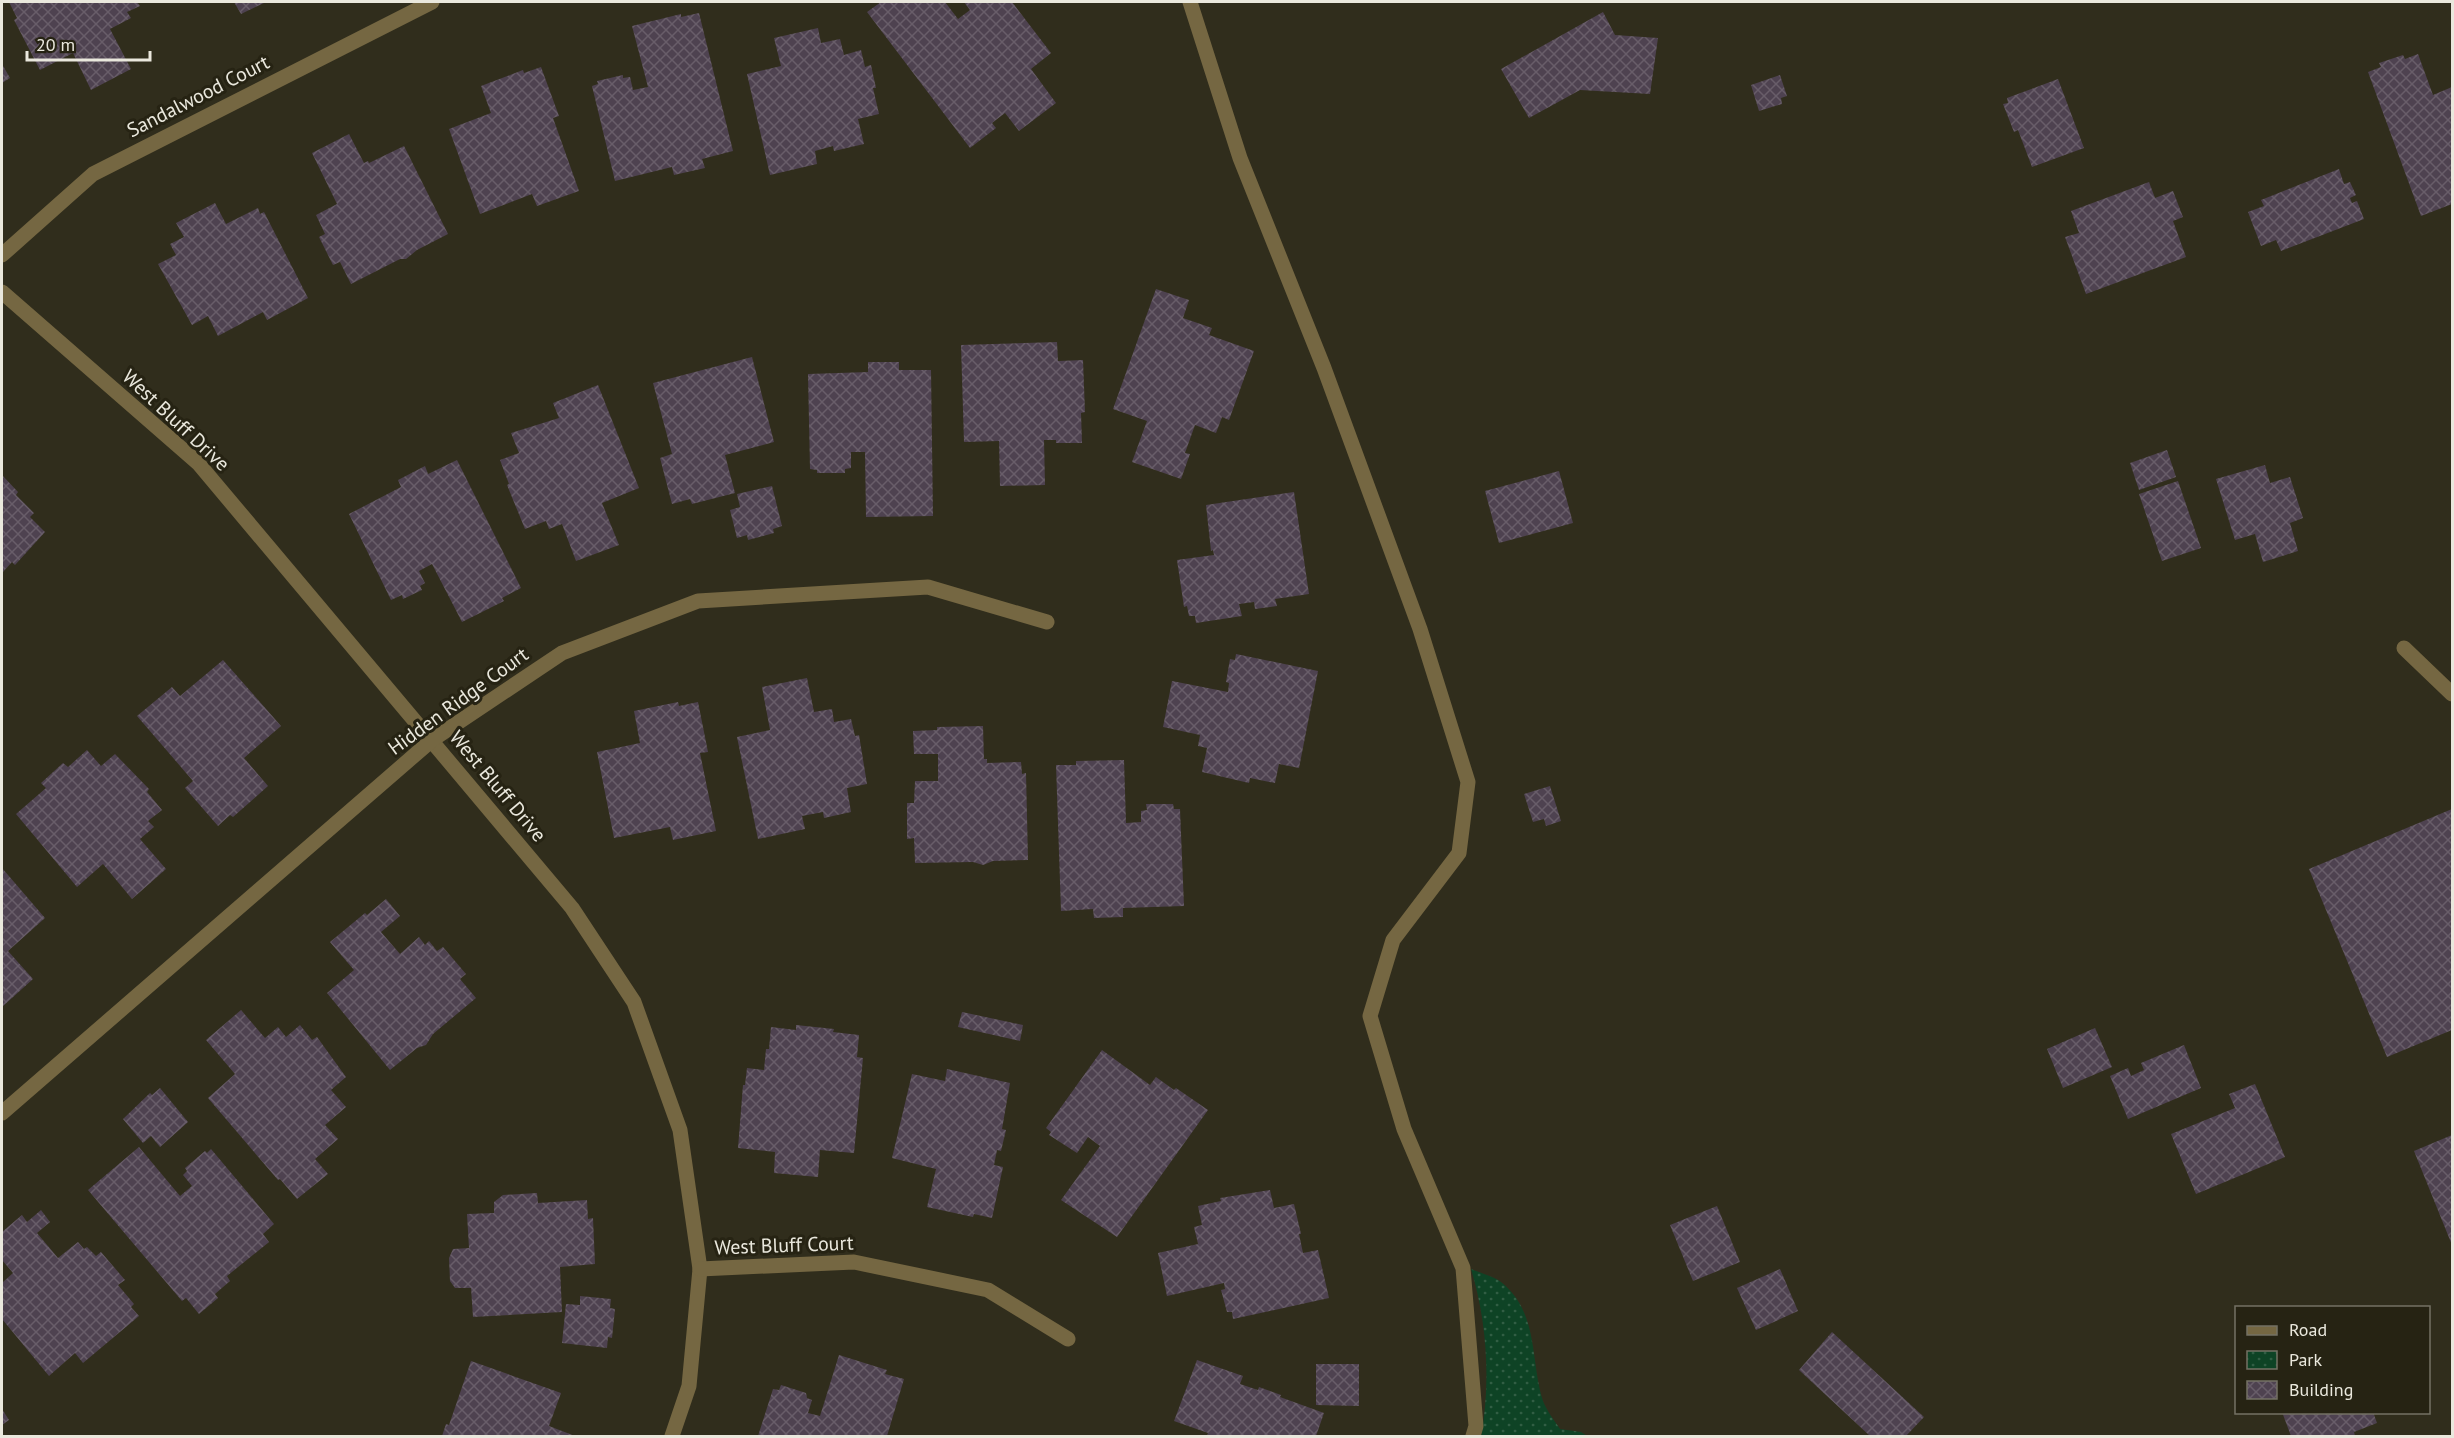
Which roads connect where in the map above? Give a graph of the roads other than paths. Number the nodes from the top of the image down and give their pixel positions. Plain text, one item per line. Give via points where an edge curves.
1 (432, 2) edge
2 (1190, 2) edge
3 (2, 255) edge
4 (2, 292) edge
5 (1047, 622) dead end
6 (2404, 648) dead end
7 (2452, 694) edge
8 (432, 740) junction
9 (2, 1113) edge
10 (700, 1269) junction
11 (1068, 1339) dead end
12 (672, 1437) edge
13 (1473, 1437) edge

1 - 3 street, Sandalwood Court via 93,174
2 - 13 street via 1240,158 1324,368 1420,629 1468,782 1459,853 1393,940 1370,1016 1404,1129 1463,1268 1476,1426
4 - 8 street, West Bluff Drive via 198,463
5 - 8 street, Hidden Ridge Court via 928,587 698,601 562,653
6 - 7 street
8 - 9 street, Hidden Ridge Court
8 - 10 street, West Bluff Drive via 572,908 634,1002 680,1130
10 - 11 street, West Bluff Court via 854,1262 988,1290
10 - 12 street, West Bluff Drive via 689,1386

